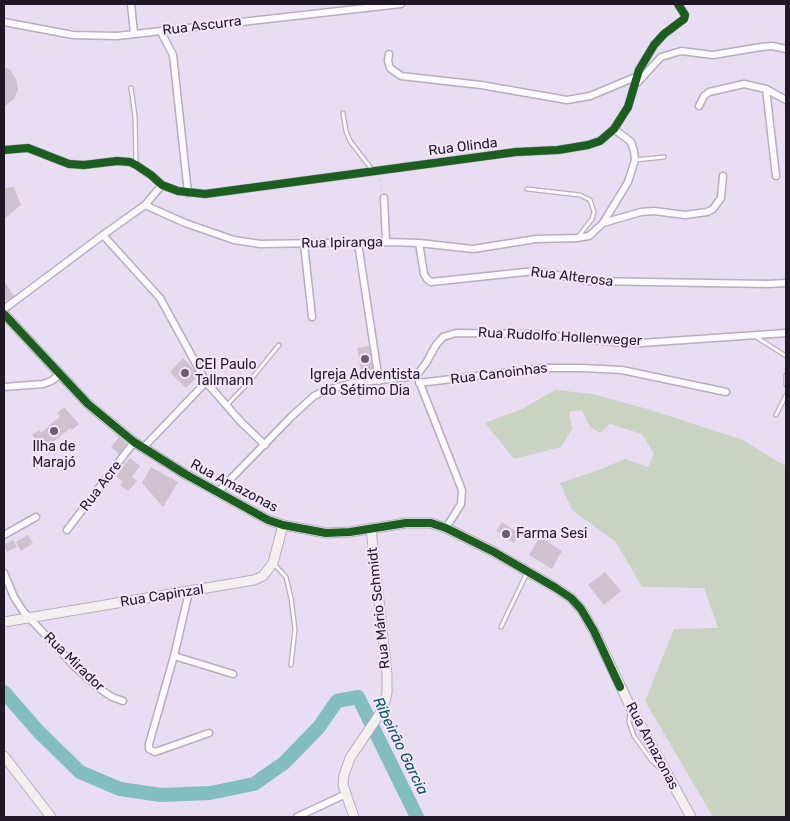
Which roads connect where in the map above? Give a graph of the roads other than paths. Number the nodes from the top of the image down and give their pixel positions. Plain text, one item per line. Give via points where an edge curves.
1 (132, 4) edge
2 (401, 4) edge
3 (678, 4) edge
4 (4, 22) edge
5 (161, 32) junction
6 (134, 34) junction
7 (786, 49) edge
8 (389, 54) dead end
9 (638, 76) junction
10 (636, 84) junction
11 (131, 88) dead end
12 (766, 89) junction
13 (786, 100) edge
14 (699, 106) dead end
15 (343, 113) dead end
16 (614, 129) junction
17 (4, 150) edge
18 (664, 157) dead end
19 (635, 160) junction
20 (136, 165) junction
21 (376, 171) junction
22 (723, 176) dead end
23 (776, 176) dead end
24 (162, 185) junction
25 (527, 189) dead end
26 (188, 193) junction
27 (384, 198) road end
28 (145, 205) junction
29 (603, 223) junction
30 (103, 235) junction
31 (577, 238) junction
32 (386, 242) junction
33 (358, 243) junction
34 (419, 243) junction
35 (304, 244) junction
36 (786, 283) edge
37 (4, 309) edge
38 (4, 314) edge
39 (312, 317) dead end
40 (786, 333) edge
41 (754, 335) junction
42 (279, 345) dead end
43 (786, 356) edge
44 (61, 374) junction
45 (786, 375) edge
46 (416, 376) junction
47 (379, 380) junction
48 (206, 382) junction
49 (419, 383) junction
50 (786, 384) edge
51 (4, 387) edge
52 (726, 392) dead end
53 (786, 395) edge
54 (226, 405) junction
55 (776, 415) dead end
56 (134, 442) junction
57 (265, 445) junction
58 (143, 448) junction
59 (218, 492) junction
60 (36, 516) dead end
61 (283, 525) junction
62 (446, 528) junction
63 (371, 529) junction
64 (67, 530) dead end
65 (4, 535) edge
66 (273, 563) junction
67 (528, 571) junction
68 (4, 573) edge
69 (189, 592) junction
70 (29, 617) junction
71 (4, 622) edge
72 (501, 627) dead end
73 (174, 656) junction
74 (291, 665) dead end
75 (233, 674) dead end
76 (123, 701) dead end
77 (209, 733) dead end
78 (4, 756) edge
79 (346, 794) junction
80 (50, 817) edge
81 (297, 817) edge
82 (354, 817) edge
83 (691, 817) edge

1 - 6 street
2 - 5 street, Rua Ascurra
3 - 9 street, Rua Olinda via 685,15 684,20 654,44
4 - 6 street, Rua Ascurra via 89,36
5 - 6 street, Rua Ascurra
5 - 26 street via 173,55
7 - 10 street via 772,46 713,55 671,53 661,57
8 - 9 street via 390,68 401,76 481,85 567,100 590,96
9 - 10 street, Rua Olinda
10 - 16 street, Rua Olinda via 628,107
11 - 20 lane
12 - 13 street
12 - 14 street via 744,84 716,90 704,96
12 - 23 street
15 - 21 lane via 350,141
16 - 19 street via 630,142
16 - 21 street, Rua Olinda via 600,141 588,145
17 - 20 street via 28,148 69,164 117,161
18 - 19 lane
19 - 29 street, Rua Ipiranga via 628,182
20 - 24 street, Rua Olinda
21 - 26 street, Rua Olinda via 205,194
22 - 29 street via 721,198 707,212 685,215 641,212
24 - 26 street, Rua Olinda
24 - 28 street
25 - 31 lane via 573,194 590,200 594,212 592,219
27 - 32 street
28 - 30 street
28 - 35 street, Rua Ipiranga via 234,240 260,244
29 - 31 street, Rua Ipiranga via 589,236
30 - 37 street
30 - 48 street via 160,298
31 - 34 street, Rua Ipiranga via 536,239 473,249
32 - 33 street, Rua Ipiranga
32 - 34 street, Rua Ipiranga
33 - 35 street, Rua Ipiranga
33 - 47 street
34 - 36 street, Rua Alterosa via 424,274 431,282 535,271 589,281
35 - 39 street
38 - 44 main road, Rua Amazonas
40 - 41 street, Rua Rudolfo Hollenweger
41 - 43 lane
41 - 46 street, Rua Rudolfo Hollenweger via 641,343 533,334 456,333 443,336
42 - 54 lane
44 - 51 street via 43,384
44 - 56 main road, Rua Amazonas via 88,404
45 - 50 lane
46 - 47 street
46 - 49 street
47 - 57 street via 326,390 314,396
48 - 54 street
48 - 58 street
49 - 52 street, Rua Canoinhas via 542,368 582,368 622,370
49 - 62 street via 462,490 461,504
53 - 55 lane
54 - 57 street
56 - 58 main road, Rua Amazonas
56 - 64 street, Rua Acre
57 - 59 street
58 - 59 main road, Rua Amazonas
59 - 61 main road, Rua Amazonas
60 - 65 street
61 - 63 main road, Rua Amazonas via 326,533
61 - 66 main road
62 - 63 main road, Rua Amazonas via 420,522
62 - 67 main road, Rua Amazonas
63 - 79 main road, Rua Mário Schmidt via 387,693 383,709 346,766
66 - 69 main road, Rua Capinzal via 263,576 254,580
66 - 74 lane via 286,578 290,598 295,629
67 - 72 lane
67 - 83 main road, Rua Amazonas via 571,598 581,609
68 - 70 street, Rua Mirador via 14,597
69 - 70 main road, Rua Capinzal
69 - 73 street
70 - 71 main road, Rua Capinzal
70 - 76 street, Rua Mirador via 75,667 100,689
73 - 75 street
73 - 77 street via 149,749 155,752
78 - 80 main road
79 - 81 street
79 - 82 main road, Rua Mário Schmidt

